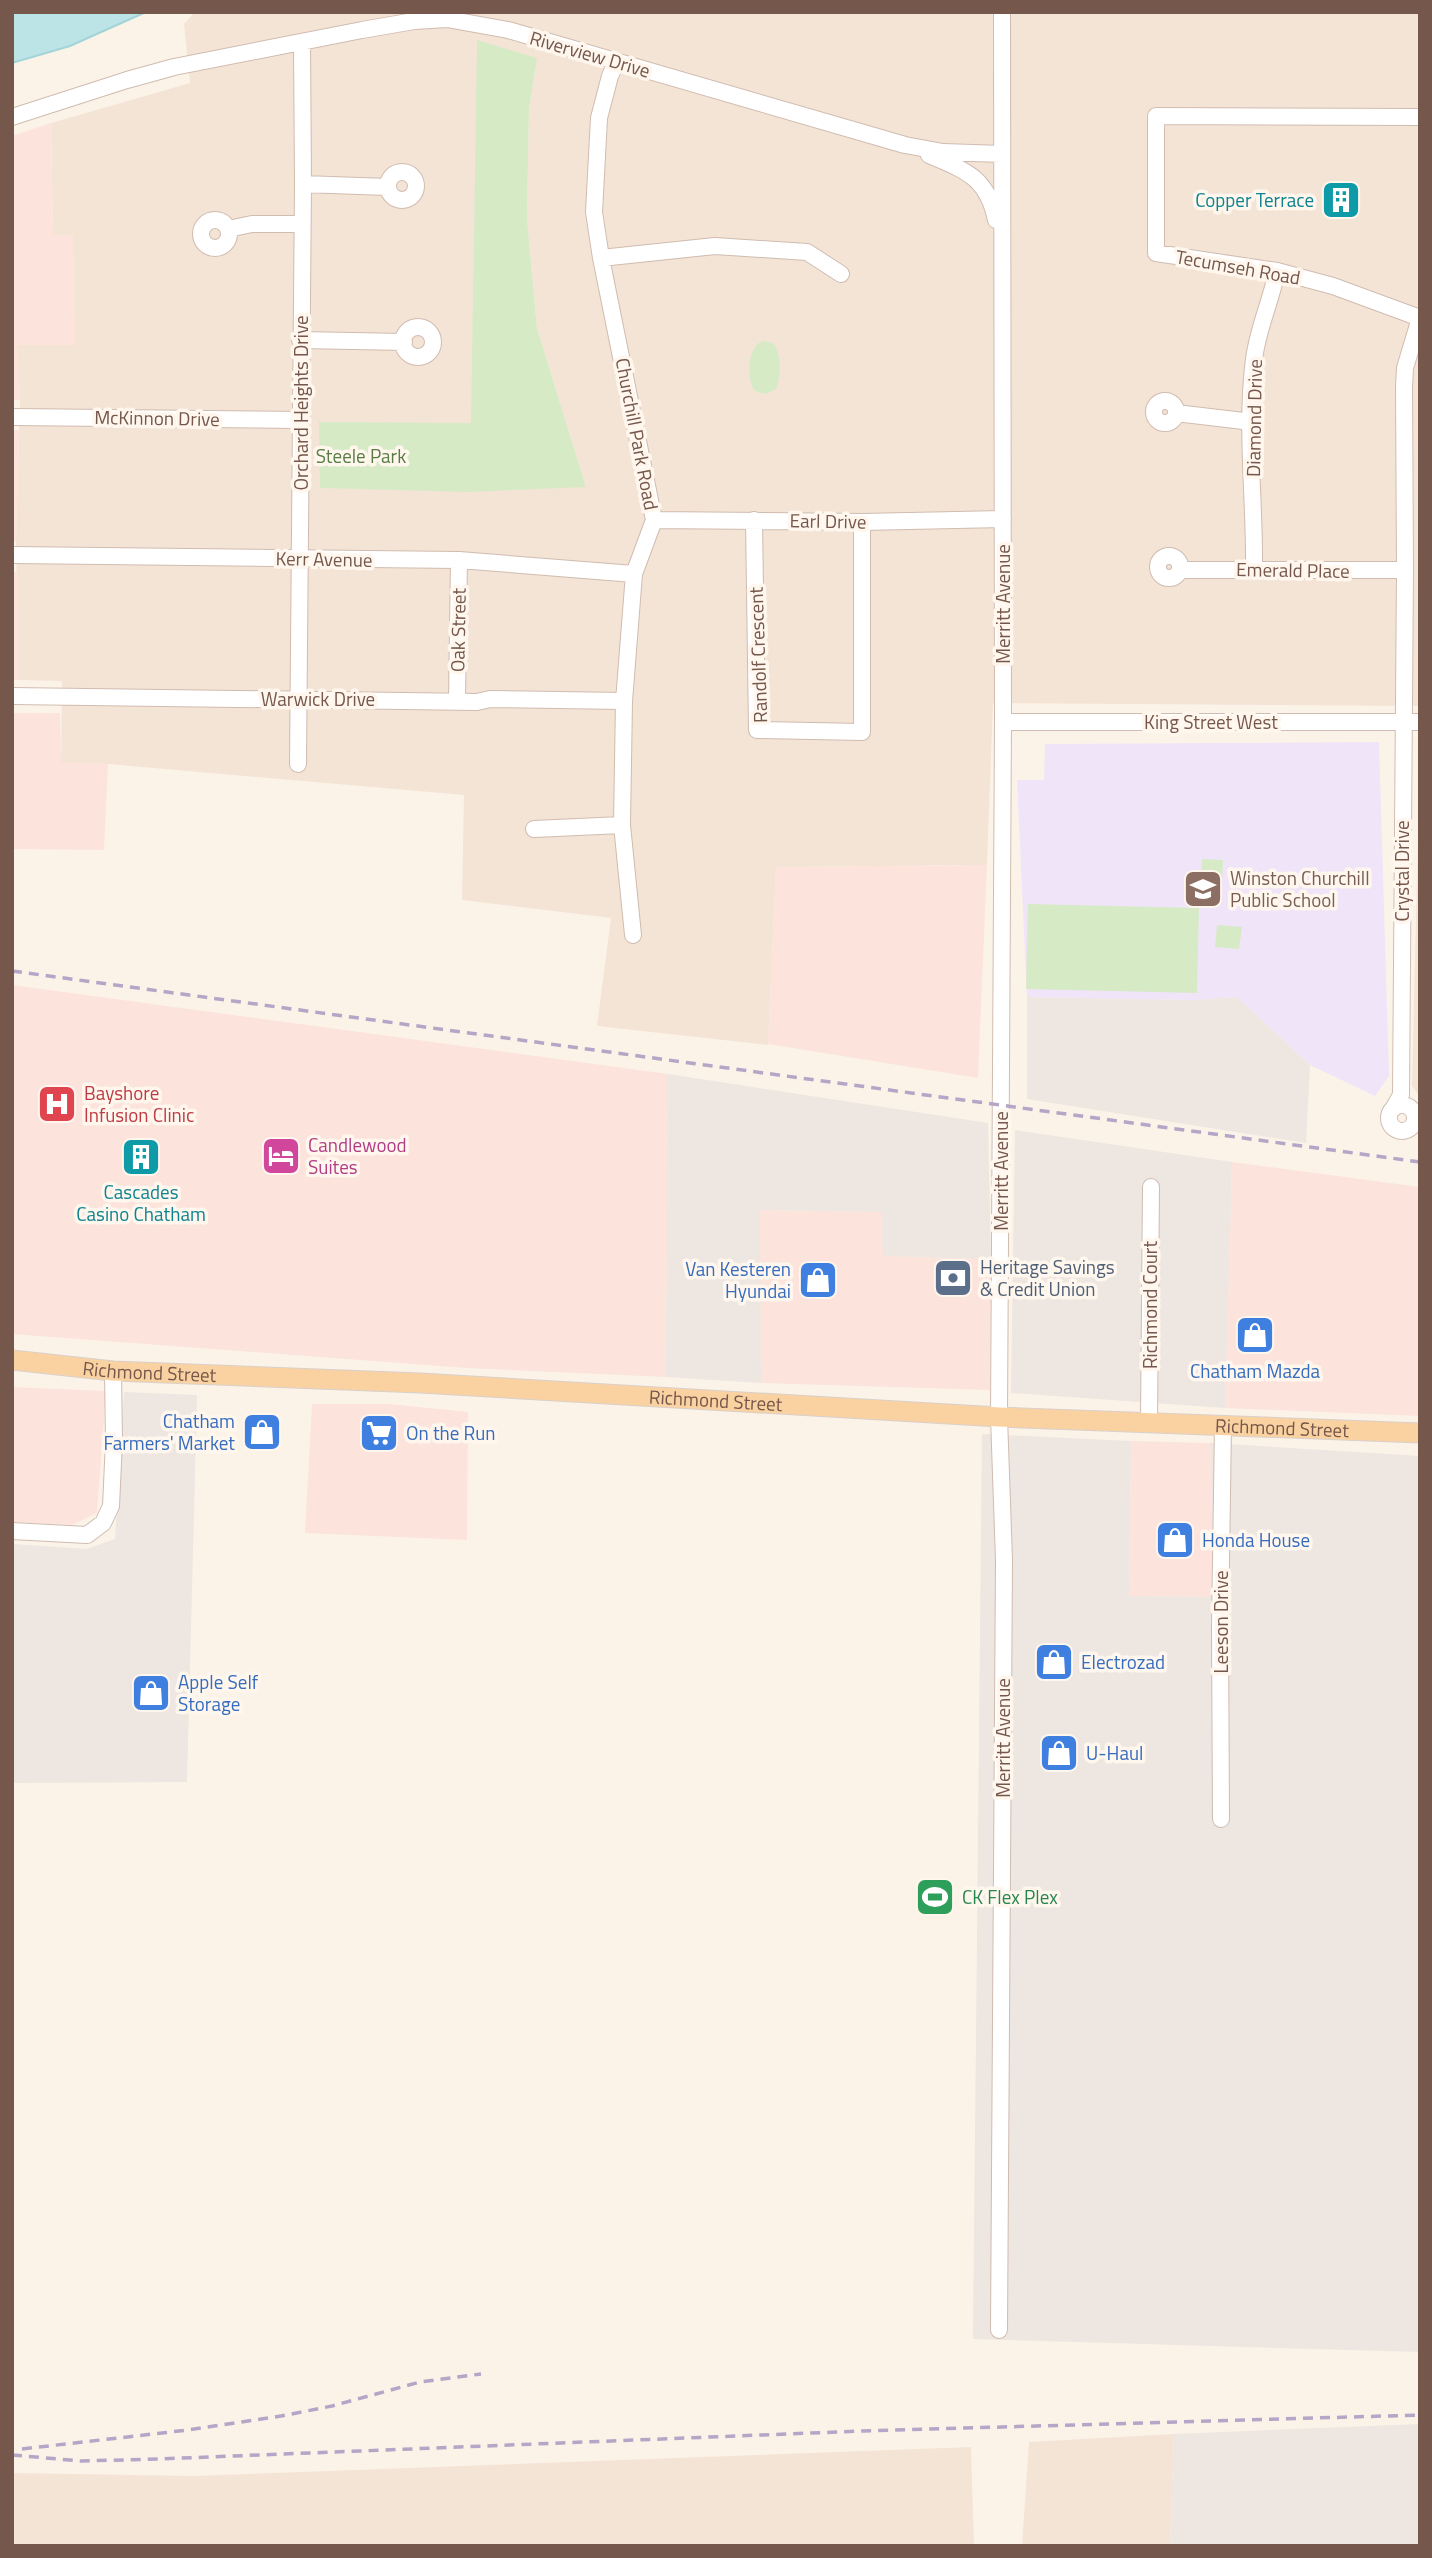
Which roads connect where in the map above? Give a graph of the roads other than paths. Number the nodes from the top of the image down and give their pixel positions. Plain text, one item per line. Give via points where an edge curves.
1 (1002, 12) edge
2 (302, 43) junction
3 (617, 61) junction
4 (12, 117) edge
5 (1420, 117) edge
6 (905, 145) junction
7 (1002, 154) junction
8 (303, 184) junction
9 (388, 187) dead end
10 (302, 224) junction
11 (228, 229) dead end
12 (1002, 243) junction
13 (601, 258) junction
14 (1277, 271) junction
15 (841, 274) dead end
16 (1420, 318) edge
17 (300, 340) junction
18 (404, 342) dead end
19 (1176, 413) dead end
20 (12, 417) edge
21 (301, 420) junction
22 (1252, 422) junction
23 (1003, 519) junction
24 (654, 520) junction
25 (754, 520) junction
26 (862, 522) junction
27 (12, 555) edge
28 (300, 559) junction
29 (459, 560) junction
30 (1254, 569) junction
31 (1180, 570) dead end
32 (1405, 570) junction
33 (634, 574) junction
34 (12, 696) edge
35 (300, 699) junction
36 (457, 700) junction
37 (624, 701) junction
38 (1003, 722) junction
39 (1412, 722) edge
40 (298, 764) dead end
41 (622, 825) junction
42 (534, 829) dead end
43 (632, 935) dead end
44 (1401, 1091) junction
45 (1393, 1109) junction
46 (1411, 1109) junction
47 (1151, 1187) dead end
48 (19, 1359) edge
49 (113, 1371) junction
50 (999, 1417) junction
51 (1149, 1422) junction
52 (1223, 1425) junction
53 (1420, 1433) edge
54 (12, 1531) edge
55 (1221, 1819) dead end
56 (999, 2330) dead end

1 - 7 street, Merritt Avenue
2 - 3 street, Riverview Drive via 447,19 497,27
2 - 4 street, Riverview Drive via 174,67
2 - 8 street, Orchard Heights Drive
3 - 6 street, Riverview Drive
3 - 13 street, Churchill Park Road via 597,133 594,212
5 - 14 street, Tecumseh Road via 1156,116 1156,253
6 - 7 street, Riverview Drive
6 - 12 street via 979,181 991,201
7 - 12 street, Merritt Avenue
8 - 9 street
8 - 10 street, Orchard Heights Drive
10 - 11 street
10 - 17 street, Orchard Heights Drive
12 - 23 street, Merritt Avenue
13 - 15 street via 715,246 768,249 807,252
13 - 24 street, Churchill Park Road
14 - 16 street, Tecumseh Road
14 - 22 street, Diamond Drive via 1258,332
16 - 32 street, Crystal Drive via 1405,378
17 - 18 street
17 - 21 street, Orchard Heights Drive
19 - 22 street
20 - 21 street, McKinnon Drive
21 - 28 street, Orchard Heights Drive
22 - 30 street, Diamond Drive
23 - 26 street, Earl Drive
23 - 38 street, Merritt Avenue
24 - 25 street, Earl Drive
24 - 33 street, Churchill Park Road
25 - 26 street, Earl Drive
25 - 26 street, Randolf Crescent via 757,730 862,732
27 - 28 street, Kerr Avenue
28 - 29 street, Kerr Avenue
28 - 35 street, Orchard Heights Drive
29 - 33 street, Kerr Avenue
29 - 36 street, Oak Street
30 - 31 street, Emerald Place
30 - 32 street, Emerald Place
32 - 39 street, Crystal Drive
33 - 37 street, Churchill Park Road
34 - 35 street, Warwick Drive
35 - 36 street, Warwick Drive
35 - 40 street, Orchard Heights Drive
36 - 37 street, Warwick Drive
37 - 41 street, Churchill Park Road
38 - 39 street, King Street West
38 - 50 street, Merritt Avenue
39 - 44 street, Crystal Drive
41 - 42 street
41 - 43 street, Churchill Park Road
44 - 45 street, Crystal Drive
44 - 46 street, Crystal Drive
45 - 46 street via 1402,1105
45 - 46 street via 1391,1124 1402,1131 1413,1125
47 - 51 street, Richmond Court
48 - 49 main road, Richmond Street
49 - 50 main road, Richmond Street via 431,1384
49 - 54 street via 111,1506 103,1523 87,1535
50 - 51 main road, Richmond Street
50 - 56 street, Merritt Avenue via 1004,1550
51 - 52 main road, Richmond Street
52 - 53 main road, Richmond Street
52 - 55 street, Leeson Drive

